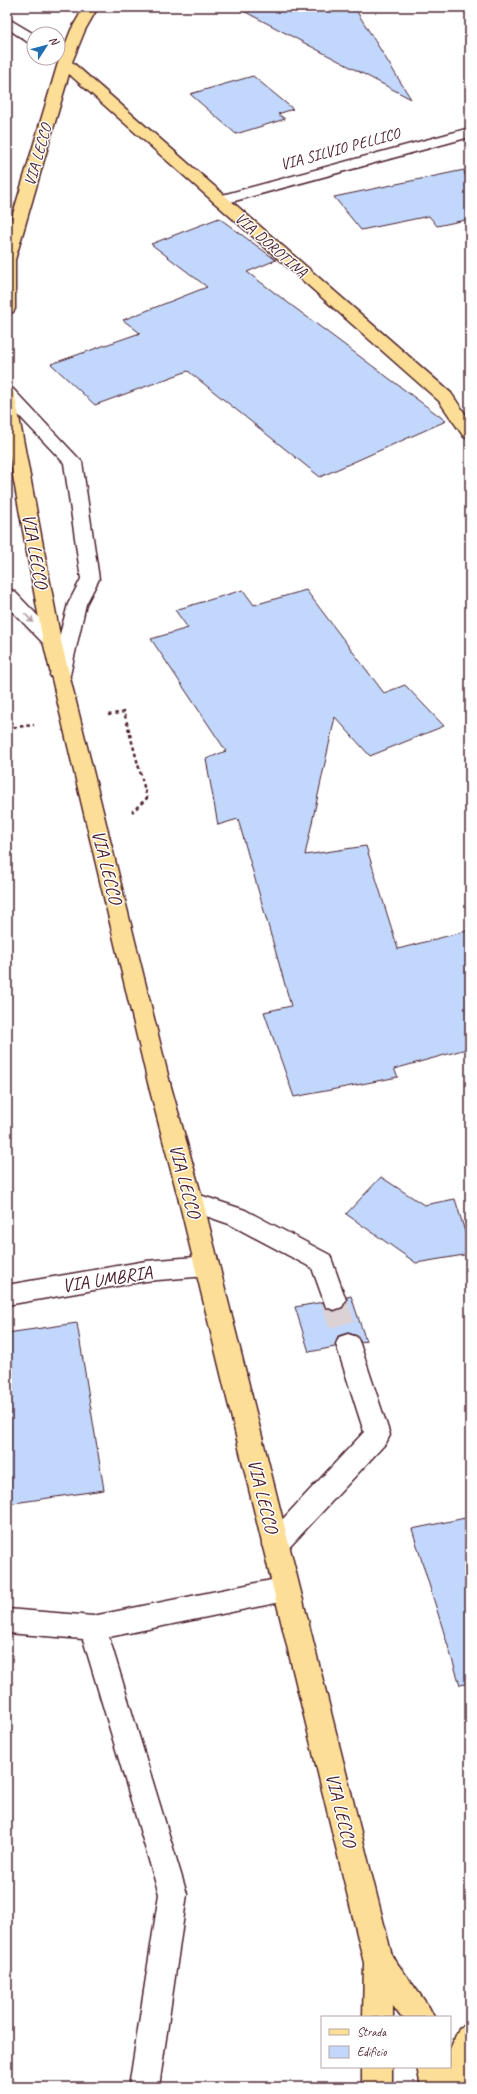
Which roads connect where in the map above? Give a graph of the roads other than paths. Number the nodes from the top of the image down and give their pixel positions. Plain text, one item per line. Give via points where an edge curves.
1 (91, 7) edge
2 (7, 22) edge
3 (26, 35) edge
4 (66, 51) edge
5 (66, 64) edge
6 (59, 66) edge
7 (470, 132) edge
8 (220, 200) junction
9 (7, 308) edge
10 (7, 394) edge
11 (470, 433) edge
12 (7, 595) edge
13 (52, 641) junction
14 (60, 675) junction
15 (191, 1201) junction
16 (207, 1266) junction
17 (7, 1295) edge
18 (334, 1300) tunnel mouth
19 (348, 1344) tunnel mouth
20 (275, 1545) junction
21 (286, 1589) junction
22 (7, 1621) edge
23 (93, 1628) junction
24 (379, 1963) junction
25 (378, 2016) edge
26 (418, 2016) edge
27 (470, 2039) edge
28 (377, 2068) edge
29 (432, 2068) edge
30 (144, 2087) edge
31 (377, 2087) edge
32 (436, 2087) edge
33 (448, 2087) edge

1 - 4 main road, VIA LECCO
2 - 3 street
5 - 8 main road, VIA DOROTINA
6 - 9 main road, VIA LECCO via 7,260
7 - 8 street, VIA SILVIO PELLICO
8 - 11 main road, VIA DOROTINA via 445,397
10 - 13 main road, VIA LECCO
10 - 14 street via 73,462 90,579 77,604
12 -> 13 street
13 - 14 main road, VIA LECCO
14 - 15 main road, VIA LECCO via 159,1083
15 - 16 main road, VIA LECCO
15 - 18 street via 236,1217 322,1262
16 - 17 street, VIA UMBRIA via 146,1271
16 - 20 main road, VIA LECCO
19 - 20 street via 377,1435
20 - 21 main road, VIA LECCO
21 - 23 street
21 - 24 main road, VIA LECCO
22 - 23 street
23 - 30 street via 173,1894
24 - 25 main road, VIA LECCO
24 - 26 main road, VIA LECCO
27 - 33 main road
28 - 31 main road
29 - 32 main road

